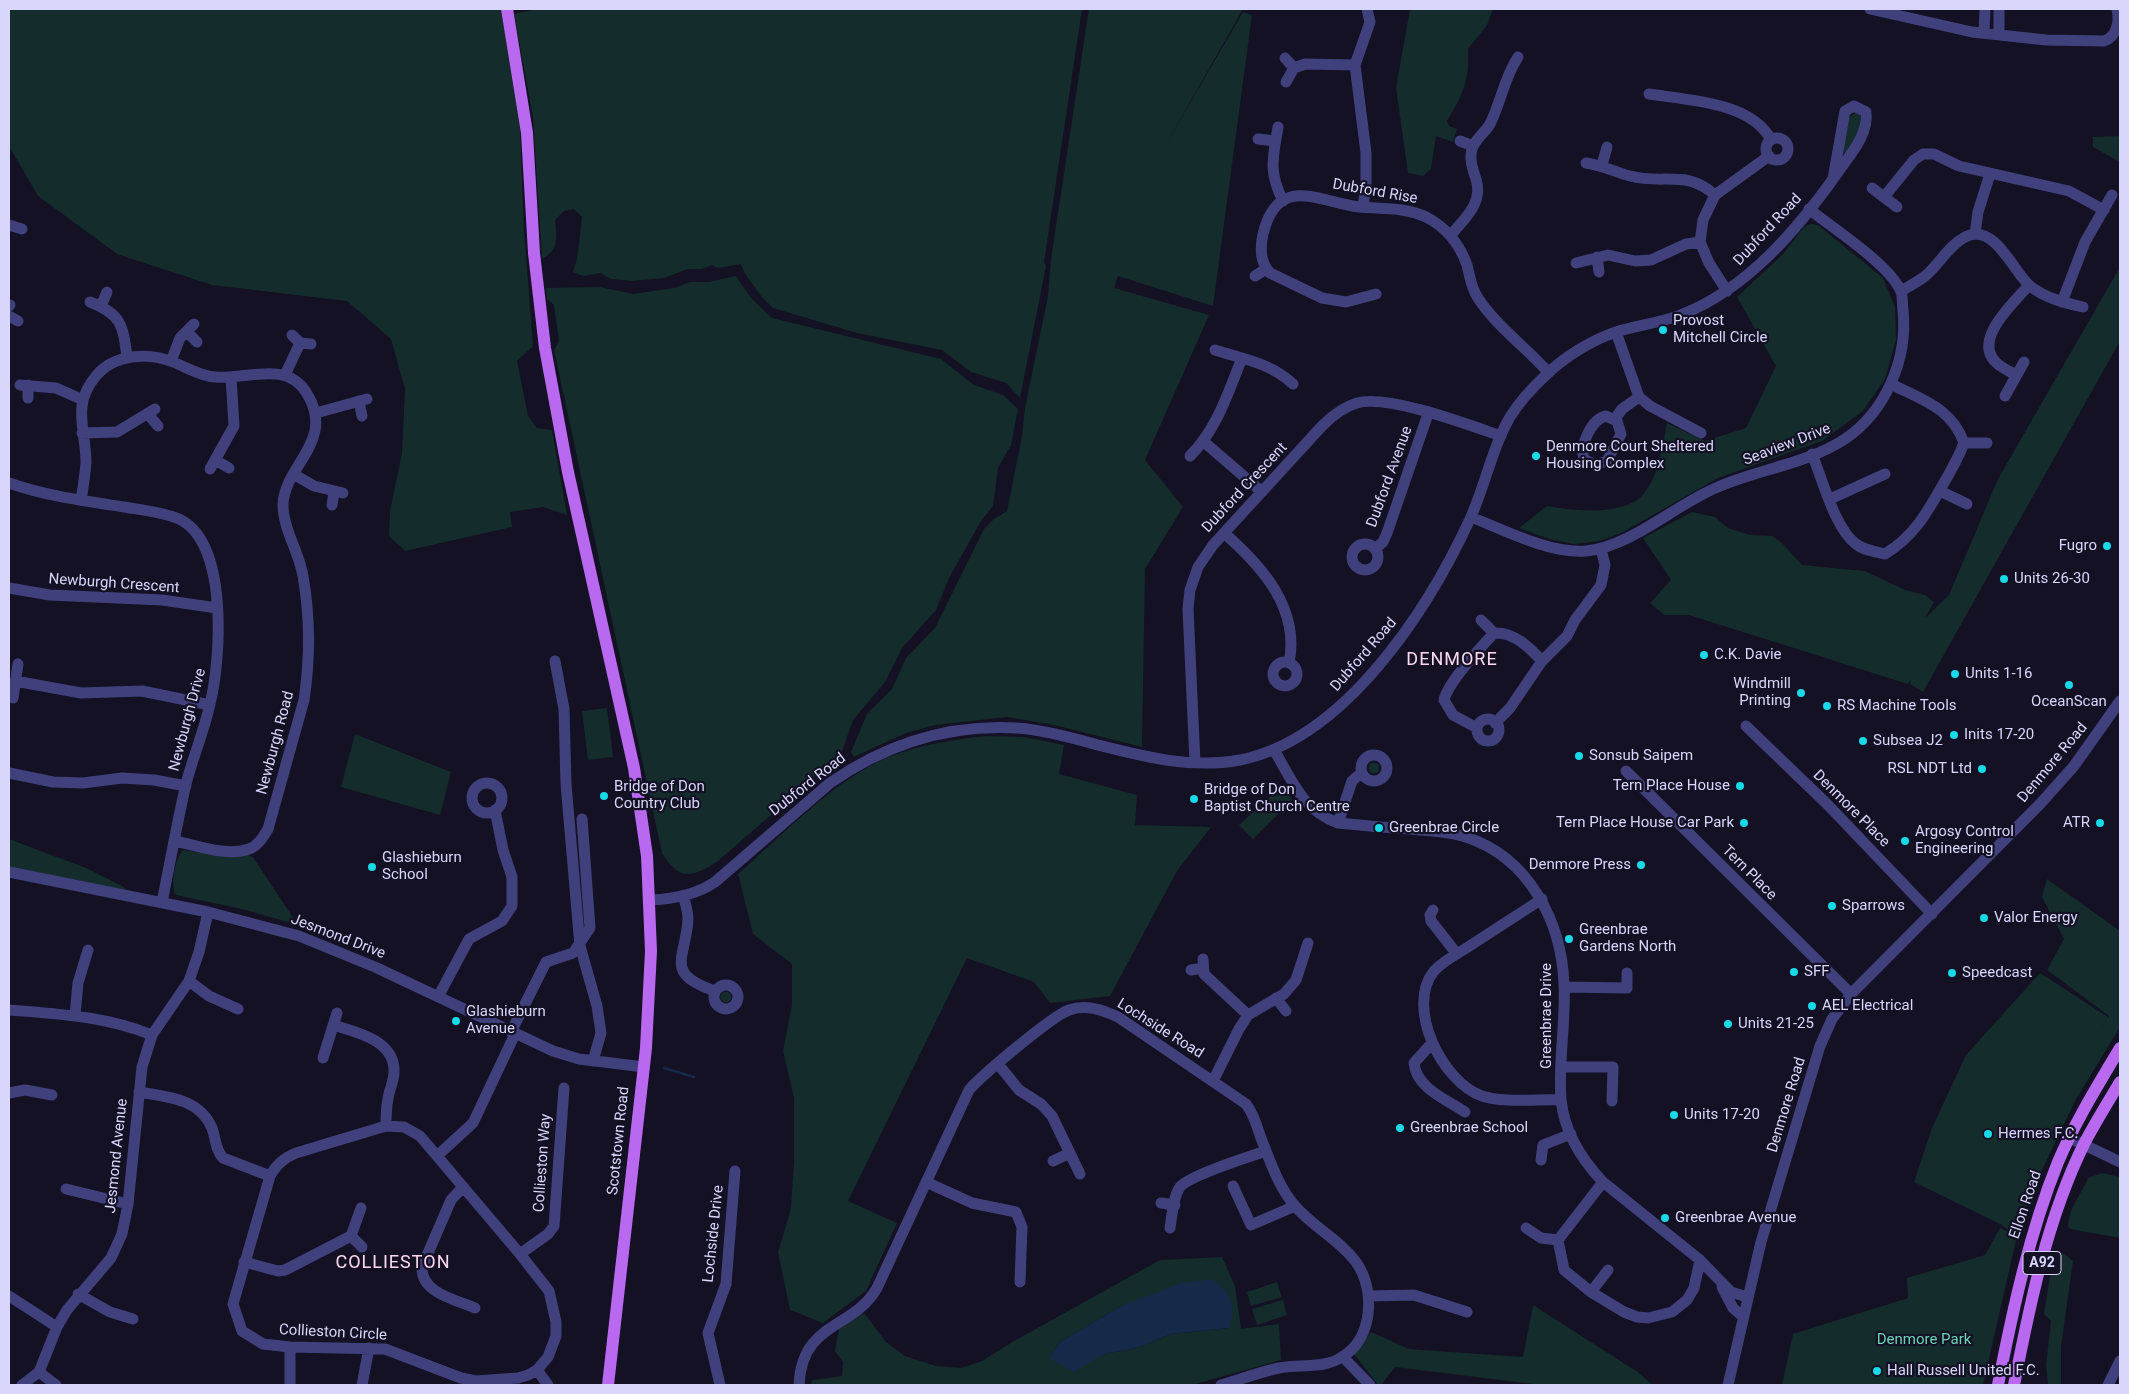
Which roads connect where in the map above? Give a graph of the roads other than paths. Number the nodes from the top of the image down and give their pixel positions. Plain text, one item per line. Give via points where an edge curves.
1 (507, 9) edge
2 (1367, 9) edge
3 (1870, 9) edge
4 (1984, 9) edge
5 (1999, 9) edge
6 (2117, 9) edge
7 (1984, 33) junction
8 (1999, 34) junction
9 (1518, 56) dead end
10 (1285, 58) dead end
11 (1355, 66) junction
12 (1294, 68) junction
13 (1286, 82) dead end
14 (1649, 94) dead end
15 (1278, 127) dead end
16 (1258, 138) dead end
17 (1771, 140) junction
18 (1276, 141) junction
19 (1460, 141) dead end
20 (1473, 146) junction
21 (1607, 147) dead end
22 (1769, 156) junction
23 (1586, 163) dead end
24 (1602, 165) junction
25 (1990, 174) junction
26 (1833, 179) junction
27 (1872, 188) dead end
28 (1715, 195) junction
29 (2112, 195) dead end
30 (1884, 196) junction
31 (1283, 201) junction
32 (1363, 207) junction
33 (1897, 207) dead end
34 (1808, 209) junction
35 (2104, 210) junction
36 (9, 225) edge
37 (22, 229) dead end
38 (1975, 234) junction
39 (1450, 235) junction
40 (1700, 242) junction
41 (1597, 257) junction
42 (1576, 264) dead end
43 (1266, 269) junction
44 (1599, 272) dead end
45 (1255, 276) dead end
46 (2029, 285) junction
47 (1727, 291) junction
48 (1901, 291) junction
49 (107, 292) dead end
50 (1376, 294) dead end
51 (2062, 302) junction
52 (2083, 307) dead end
53 (1616, 332) junction
54 (301, 341) dead end
55 (197, 342) dead end
56 (1215, 350) dead end
57 (128, 357) junction
58 (1242, 358) junction
59 (170, 361) junction
60 (2024, 362) dead end
61 (1548, 372) junction
62 (285, 375) junction
63 (2016, 375) junction
64 (231, 377) junction
65 (1293, 384) dead end
66 (1891, 384) junction
67 (2005, 396) dead end
68 (1639, 397) junction
69 (28, 398) dead end
70 (83, 400) junction
71 (316, 413) junction
72 (1428, 414) junction
73 (362, 416) dead end
74 (1615, 419) dead end
75 (158, 426) dead end
76 (82, 433) junction
77 (1702, 433) dead end
78 (1501, 436) junction
79 (1204, 442) junction
80 (1964, 443) junction
81 (1987, 443) dead end
82 (1812, 454) junction
83 (1190, 456) dead end
84 (229, 468) dead end
85 (1885, 474) dead end
86 (294, 475) junction
87 (9, 483) edge
88 (1940, 491) junction
89 (1262, 492) junction
90 (1830, 499) junction
91 (81, 500) junction
92 (1967, 504) dead end
93 (332, 505) dead end
94 (1471, 516) junction
95 (1224, 533) junction
96 (1376, 548) dead end
97 (1601, 549) junction
98 (9, 588) edge
99 (217, 608) junction
100 (1481, 620) dead end
101 (1494, 633) junction
102 (554, 661) dead end
103 (1542, 661) junction
104 (1289, 663) dead end
105 (18, 664) dead end
106 (15, 681) junction
107 (12, 698) dead end
108 (2120, 701) edge
109 (210, 705) junction
110 (1496, 723) junction
111 (1746, 726) dead end
112 (1477, 728) junction
113 (1274, 750) junction
114 (1195, 763) junction
115 (1626, 772) dead end
116 (9, 773) edge
117 (1361, 773) dead end
118 (186, 786) junction
119 (495, 810) dead end
120 (582, 819) dead end
121 (1338, 823) junction
122 (175, 841) junction
123 (9, 872) edge
124 (684, 896) junction
125 (650, 900) junction
126 (1542, 900) junction
127 (162, 902) junction
128 (1433, 910) dead end
129 (208, 912) junction
130 (1932, 914) junction
131 (1308, 943) dead end
132 (580, 946) junction
133 (88, 950) dead end
134 (1457, 954) junction
135 (1191, 970) dead end
136 (1627, 973) dead end
137 (189, 981) junction
138 (1565, 987) junction
139 (715, 991) dead end
140 (1851, 994) junction
141 (438, 996) junction
142 (1276, 998) junction
143 (238, 1009) dead end
144 (9, 1010) edge
145 (1286, 1010) dead end
146 (337, 1013) dead end
147 (75, 1015) junction
148 (1248, 1015) junction
149 (333, 1025) junction
150 (513, 1033) junction
151 (152, 1035) junction
152 (1432, 1042) junction
153 (2120, 1048) edge
154 (323, 1058) dead end
155 (593, 1061) junction
156 (998, 1064) junction
157 (1562, 1067) junction
158 (644, 1068) junction
159 (1213, 1081) junction
160 (2120, 1082) edge
161 (564, 1088) dead end
162 (138, 1092) junction
163 (9, 1093) edge
164 (52, 1095) dead end
165 (1561, 1100) junction
166 (1612, 1101) dead end
167 (1465, 1112) dead end
168 (386, 1126) junction
169 (1571, 1134) junction
170 (2070, 1138) junction
171 (2084, 1145) junction
172 (1266, 1151) junction
173 (1070, 1152) junction
174 (437, 1156) junction
175 (1541, 1160) dead end
176 (1054, 1161) dead end
177 (2120, 1162) edge
178 (735, 1171) dead end
179 (1080, 1174) dead end
180 (270, 1176) junction
181 (926, 1182) junction
182 (1603, 1182) junction
183 (1233, 1186) dead end
184 (74, 1187) dead end
185 (463, 1187) junction
186 (1161, 1203) dead end
187 (128, 1204) junction
188 (1175, 1205) junction
189 (1295, 1206) junction
190 (361, 1208) dead end
191 (1170, 1228) dead end
192 (1526, 1228) dead end
193 (351, 1236) junction
194 (1558, 1240) junction
195 (362, 1248) dead end
196 (520, 1254) junction
197 (1700, 1260) junction
198 (244, 1262) junction
199 (1021, 1264) junction
200 (1033, 1265) dead end
201 (1608, 1270) dead end
202 (1718, 1279) junction
203 (1020, 1282) dead end
204 (1591, 1292) junction
205 (78, 1294) junction
206 (9, 1296) edge
207 (1369, 1296) junction
208 (1747, 1297) junction
209 (475, 1308) dead end
210 (1467, 1312) dead end
211 (1742, 1316) junction
212 (133, 1319) dead end
213 (57, 1327) junction
214 (290, 1347) junction
215 (369, 1348) junction
216 (1343, 1357) junction
217 (2120, 1361) edge
218 (537, 1370) junction
219 (39, 1372) junction
220 (1368, 1384) edge
221 (22, 1385) edge
222 (56, 1385) edge
223 (290, 1385) edge
224 (362, 1385) edge
225 (548, 1385) edge
226 (608, 1385) edge
227 (720, 1385) edge
228 (799, 1385) edge
229 (1221, 1385) edge
230 (1728, 1385) edge
231 (1998, 1385) edge
232 (2014, 1385) edge
233 (2108, 1385) edge

1 - 125 main road, Scotstown Road via 527,133 544,348 568,472 634,768 646,844
2 - 11 street via 1370,22
3 - 7 street
4 - 7 street
5 - 8 street
6 - 8 street via 2119,22 2111,37 2104,41 2046,40
7 - 8 street
9 - 20 street via 1506,77 1490,124
10 - 12 street
11 - 12 street via 1312,64
11 - 32 street via 1366,152
12 - 13 street
14 - 17 street via 1711,104 1751,117
15 - 18 street
16 - 18 street
17 - 22 street via 1766,149
17 - 22 street via 1783,140 1788,150 1779,160
18 - 31 street via 1272,172
19 - 20 street
20 - 39 street via 1472,169 1478,187 1477,200
21 - 24 street
22 - 28 street
23 - 24 street
24 - 28 street via 1631,176 1690,180 1703,184
25 - 30 street via 1959,166 1934,154 1923,154 1914,160
25 - 35 street via 2068,191
25 - 38 street
26 - 26 street, Dubford Road via 1845,110 1854,106 1861,108 1867,115 1865,129
26 - 34 street, Dubford Road
27 - 30 street
28 - 40 street via 1703,220
29 - 35 street
30 - 33 street
31 - 32 street, Dubford Rise via 1314,195
31 - 43 street via 1270,216 1263,236 1261,251
32 - 39 street, Dubford Rise via 1416,213
34 - 47 street, Dubford Road via 1769,255
34 - 48 street via 1886,270
35 - 51 street via 2085,242
36 - 37 street
38 - 46 street via 1994,241
38 - 48 street via 1952,247 1924,277
39 - 61 street, Dubford Rise via 1459,246 1478,298
40 - 41 street via 1686,244 1651,260
40 - 47 street
41 - 42 street
41 - 44 street
43 - 45 street
43 - 50 street via 1322,298 1346,302
46 - 51 street
46 - 63 street via 1988,340 1989,353 1998,365
47 - 53 street, Dubford Road via 1679,316
48 - 66 street, Seaview Drive via 1903,335
49 - 57 street via 96,304 117,317 123,326
51 - 52 street
53 - 61 street, Dubford Road
53 - 68 street
54 - 62 street
55 - 59 street via 190,328 180,338
56 - 58 street
57 - 59 street via 150,356
57 - 70 street via 104,368
58 - 65 street via 1286,371
58 - 79 street
59 - 64 street via 214,377
60 - 63 street
61 - 78 street, Dubford Road via 1511,415
62 - 64 street via 260,373
62 - 71 street via 306,391
63 - 67 street
64 - 84 street via 234,426 212,464
66 - 80 street via 1951,418
66 - 82 street, Seaview Drive via 1868,417 1845,439
68 - 74 street via 1622,409
68 - 77 street
69 - 70 street via 24,385 56,388
70 - 76 street
71 - 73 street via 363,400
71 - 86 street, Newburgh Road via 313,438
72 - 78 street, Dubford Crescent
72 - 89 street, Dubford Crescent via 1381,401 1357,402 1344,408 1322,426
72 - 96 street, Dubford Avenue via 1387,533
75 - 76 street via 151,411 117,432
76 - 91 street via 86,462
78 - 94 street, Dubford Road
79 - 83 street
79 - 89 street
80 - 81 street
80 - 88 street
82 - 90 street
82 - 97 street, Seaview Drive via 1717,487
85 - 90 street
86 - 93 street via 314,486 338,492
86 - 122 street, Newburgh Road via 283,502 284,522 303,575 307,681 268,830 250,849 239,851
87 - 91 street, Newburgh Drive
88 - 90 street via 1913,532 1886,560 1856,545 1838,522
88 - 92 street
89 - 95 street, Dubford Crescent
91 - 99 street, Newburgh Drive via 151,511 180,520 193,530 202,542 212,570
94 - 97 street, Seaview Drive via 1557,549
94 - 113 street, Dubford Road via 1413,621 1356,691 1310,731
95 - 104 street via 1260,567 1277,592 1289,621 1293,646
95 - 114 street, Dubford Crescent via 1203,558 1190,590 1188,608
97 - 103 street via 1605,565 1601,585 1567,636
98 - 99 street, Newburgh Crescent via 50,595 162,600
99 - 109 street, Newburgh Drive via 217,665
100 - 101 street
101 - 103 street via 1512,636 1528,646
101 - 112 street via 1452,681 1444,700 1453,714
102 - 132 street via 564,709 566,784
103 - 110 street
105 - 106 street
106 - 107 street
106 - 109 street via 81,693 142,691
108 - 130 street, Denmore Road via 2074,766
109 - 118 street, Newburgh Drive
110 - 112 street via 1483,720
110 - 112 street via 1498,733 1490,741 1479,737
111 - 130 street, Denmore Place via 1828,805
113 - 114 street, Dubford Road via 1233,761
113 - 121 street, Greenbrae Drive via 1303,798 1322,818
114 - 124 street, Dubford Road via 1142,757 1019,728 973,728 928,736 889,748 850,769 716,882
115 - 140 street, Tern Place
116 - 118 street via 53,782 83,783 122,778
117 - 121 street via 1352,781
118 - 122 street, Newburgh Drive
119 - 141 street via 512,877 512,906 502,921 469,939
120 - 132 street via 590,925
121 - 126 street, Greenbrae Drive via 1467,837 1494,850 1515,866
122 - 127 street, Newburgh Drive
123 - 127 street, Jesmond Drive
124 - 125 street, Dubford Road
124 - 139 street via 688,921 680,959 682,969 687,977
125 - 158 main road, Scotstown Road via 651,951
126 - 134 street
126 - 138 street, Greenbrae Drive via 1562,957
127 - 129 street, Jesmond Drive
128 - 134 street via 1431,921
129 - 137 street, Jesmond Avenue
129 - 141 street, Jesmond Drive via 299,936
130 - 140 street, Denmore Road
131 - 142 street via 1296,980
132 - 150 street via 573,953 546,962
132 - 155 street via 601,1033
133 - 147 street via 78,983
134 - 152 street via 1436,969 1425,990 1426,1017
135 - 148 street via 1203,963 1204,974
136 - 138 street via 1627,988
137 - 143 street via 209,996
137 - 151 street, Jesmond Avenue
138 - 157 street, Greenbrae Drive
140 - 208 street, Denmore Road via 1832,1019 1820,1046
141 - 150 street, Jesmond Drive
142 - 145 street
142 - 148 street
144 - 147 street
146 - 149 street
147 - 151 street via 117,1022
148 - 159 street
149 - 154 street
149 - 168 street via 364,1034 386,1050 392,1060 394,1070
150 - 155 street, Jesmond Drive via 553,1051
150 - 174 street via 473,1123
151 - 162 street, Jesmond Avenue
152 - 165 street via 1456,1078 1481,1096
152 - 167 street via 1414,1064 1417,1077
153 - 170 main road, Ellon Road / A92
155 - 158 street, Jesmond Drive
156 - 159 street, Lochside Road via 1062,1014 1091,1008 1118,1017
156 - 173 street via 1020,1090 1046,1109
156 - 181 street, Lochside Road via 977,1081 963,1100
157 - 165 street, Greenbrae Drive
157 - 166 street via 1613,1067
158 - 226 main road, Scotstown Road
159 - 172 street, Lochside Road via 1251,1110
160 - 171 main road, Ellon Road / A92
161 - 196 street, Collieston Way via 554,1226
162 - 180 street via 183,1100 195,1106 212,1128 222,1158
162 - 187 street, Jesmond Avenue
163 - 164 street via 25,1090
165 - 169 street, Greenbrae Drive
168 - 174 street, Collieston Circle via 412,1130
168 - 180 street, Collieston Circle via 296,1153 285,1158
169 - 175 street via 1543,1145
169 - 182 street, Greenbrae Drive via 1589,1167
170 - 171 street
170 - 231 main road, Ellon Road / A92 via 2033,1234
171 - 177 street
171 - 232 main road, Ellon Road / A92 via 2050,1230
172 - 188 street via 1189,1180 1179,1188
172 - 189 street, Lochside Road
173 - 176 street
173 - 179 street
174 - 185 street, Collieston Circle
178 - 227 street, Lochside Drive via 726,1284 708,1334
180 - 198 street, Collieston Circle
181 - 199 street via 972,1203 1016,1212 1022,1227
181 - 228 street, Lochside Road via 872,1297 817,1338 805,1356
182 - 194 street
182 - 197 street, Greenbrae Drive
183 - 189 street via 1251,1225
184 - 187 street
185 - 196 street, Collieston Circle
185 - 209 street via 451,1200 422,1266 422,1277 432,1289
186 - 188 street
187 - 205 street, Jesmond Avenue via 122,1234 110,1258
188 - 191 street
189 - 207 street, Lochside Road via 1356,1263
190 - 193 street
192 - 194 street via 1541,1238
193 - 195 street
193 - 198 street via 285,1270
194 - 204 street via 1564,1270
196 - 218 street, Collieston Circle via 549,1291 556,1322 556,1336 548,1357
197 - 202 street, Greenbrae Drive
197 - 204 street via 1694,1288 1687,1300 1672,1312 1648,1318 1637,1317
198 - 214 street, Collieston Circle via 233,1304 242,1331 263,1344
199 - 200 street
199 - 203 street
201 - 204 street
202 - 208 street, Greenbrae Drive via 1731,1292
202 - 211 street, Greenbrae Drive via 1733,1308
205 - 212 street via 110,1312 122,1310
205 - 213 street, Jesmond Avenue
206 - 213 street
207 - 210 street via 1414,1295
207 - 216 street via 1362,1331
208 - 211 street, Denmore Road
211 - 230 street, Denmore Road
213 - 219 street, Jesmond Avenue
214 - 215 street, Collieston Circle
214 - 223 street
215 - 218 street, Collieston Circle via 385,1349 460,1378 518,1378
215 - 224 street
216 - 220 street
216 - 229 street via 1318,1364 1280,1368
217 - 233 street
218 - 225 street
219 - 221 street
219 - 222 street

